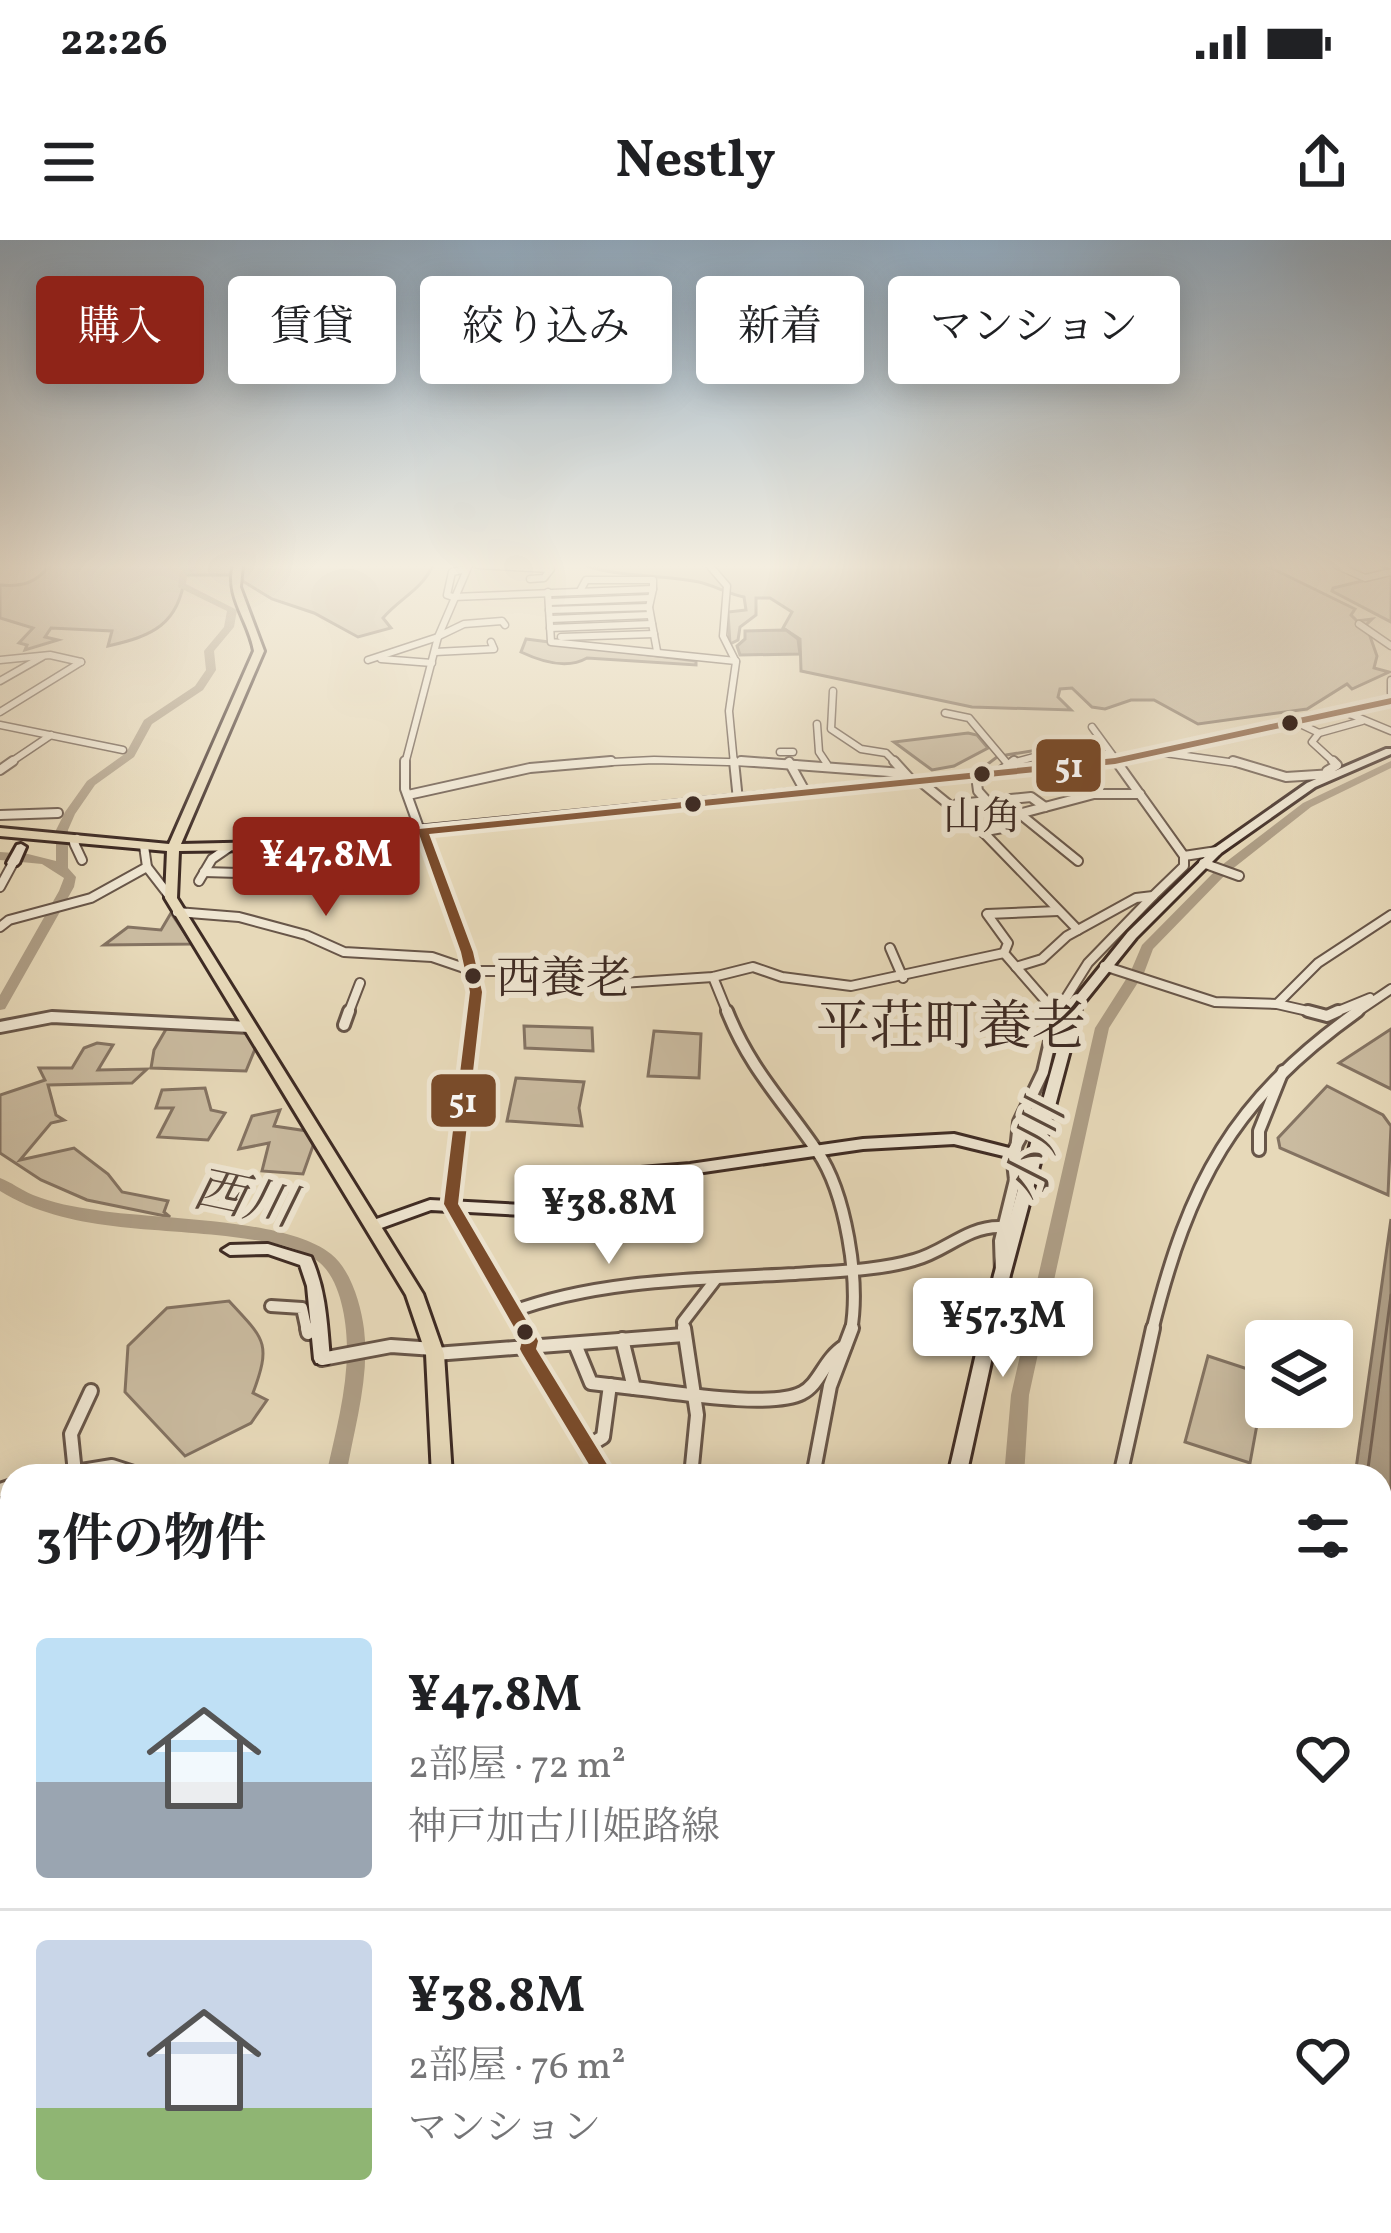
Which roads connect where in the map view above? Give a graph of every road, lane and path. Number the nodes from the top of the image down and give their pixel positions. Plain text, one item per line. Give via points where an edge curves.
1 (40, 658) edge
2 (56, 658) edge
3 (257, 658) edge
4 (376, 658) edge
5 (433, 658) edge
6 (712, 658) edge
7 (734, 658) edge
8 (736, 661) junction
9 (432, 663) junction
10 (1391, 680) edge
11 (0, 681) edge
12 (833, 691) dead end
13 (1391, 697) edge
14 (0, 712) edge
15 (1345, 712) junction
16 (945, 713) dead end
17 (1364, 721) junction
18 (1298, 722) junction
19 (0, 724) edge
20 (817, 724) dead end
21 (1092, 727) dead end
22 (1391, 731) edge
23 (1319, 733) junction
24 (51, 735) junction
25 (123, 750) dead end
26 (793, 752) dead end
27 (1165, 753) junction
28 (1388, 753) edge
29 (1056, 754) junction
30 (783, 756) junction
31 (734, 758) junction
32 (1002, 758) junction
33 (1113, 758) junction
34 (827, 764) junction
35 (507, 766) dead end
36 (536, 767) junction
37 (1065, 767) junction
38 (0, 770) edge
39 (1330, 772) junction
40 (997, 774) junction
41 (976, 776) junction
42 (912, 779) junction
43 (806, 793) junction
44 (1140, 794) junction
45 (408, 795) junction
46 (739, 800) junction
47 (988, 801) junction
48 (957, 804) junction
49 (1045, 807) junction
50 (58, 813) dead end
51 (1020, 814) junction
52 (0, 815) edge
53 (1008, 827) dead end
54 (423, 831) junction
55 (986, 831) junction
56 (0, 832) edge
57 (75, 839) junction
58 (144, 846) junction
59 (173, 848) junction
60 (228, 848) junction
61 (19, 851) junction
62 (1217, 851) junction
63 (1184, 856) junction
64 (82, 860) dead end
65 (1078, 861) dead end
66 (1203, 863) junction
67 (147, 867) junction
68 (240, 873) junction
69 (1239, 876) dead end
70 (0, 887) edge
71 (1153, 896) junction
72 (174, 905) junction
73 (1058, 911) junction
74 (1391, 915) edge
75 (3, 922) edge
76 (1078, 930) junction
77 (890, 948) dead end
78 (1004, 953) junction
79 (1104, 966) junction
80 (1016, 967) junction
81 (473, 971) junction
82 (713, 977) junction
83 (903, 978) junction
84 (360, 983) dead end
85 (1391, 989) edge
86 (1379, 997) junction
87 (1277, 1004) junction
88 (1057, 1010) junction
89 (344, 1025) dead end
90 (250, 1027) junction
91 (2, 1028) edge
92 (1064, 1046) junction
93 (1283, 1071) junction
94 (1050, 1102) junction
95 (816, 1149) junction
96 (1259, 1150) dead end
97 (1014, 1151) junction
98 (451, 1204) junction
99 (373, 1226) junction
100 (999, 1227) junction
101 (230, 1250) dead end
102 (852, 1269) junction
103 (1002, 1275) junction
104 (716, 1279) junction
105 (271, 1306) dead end
106 (511, 1312) junction
107 (314, 1333) junction
108 (684, 1335) junction
109 (292, 1338) dead end
110 (622, 1340) junction
111 (848, 1342) junction
112 (575, 1344) junction
113 (527, 1348) junction
114 (435, 1352) junction
115 (325, 1358) joint
116 (610, 1385) junction
117 (634, 1388) junction
118 (91, 1391) dead end
119 (696, 1396) junction
120 (588, 1446) junction
121 (74, 1464) edge
122 (441, 1464) edge
123 (597, 1464) edge
124 (692, 1464) edge
125 (815, 1464) edge
126 (960, 1464) edge
127 (1122, 1464) edge

1 - 11 street
2 - 14 street via 81,662
3 - 59 main road
4 - 9 street
5 - 9 street
6 - 8 street
7 - 8 street
8 - 31 street
9 - 45 street via 405,760
10 - 13 street
12 - 42 street via 831,729 861,749 886,753
13 - 15 main road
15 - 17 street
15 - 18 main road
16 - 32 street via 969,718
17 - 22 street
17 - 23 street
18 - 23 street
18 - 27 main road via 1203,737
19 - 24 street
20 - 34 street
21 - 33 street
23 - 39 street via 1312,742 1337,765
24 - 25 street
24 - 38 street
26 - 30 street
27 - 33 main road
27 - 39 street via 1222,758 1286,777
28 - 39 street
29 - 32 street
29 - 33 street
29 - 37 street
30 - 31 street
30 - 34 street
30 - 43 street
31 - 36 street
31 - 46 street
32 - 40 street
33 - 37 main road
33 - 44 street
34 - 42 street
35 - 36 street
36 - 45 street
37 - 40 main road
39 - 62 street
40 - 41 main road
41 - 42 main road
41 - 47 street
42 - 43 main road
42 - 48 street
43 - 46 main road
44 - 49 street via 1094,794
44 - 63 street
45 - 54 street
46 - 54 main road
47 - 48 street
47 - 49 street via 1031,797
47 - 51 street via 1008,816
48 - 55 street
49 - 51 street
50 - 52 street
51 - 65 street
53 - 55 street
54 - 60 main road
54 - 81 street
55 - 73 street
56 - 61 main road
57 - 58 main road
57 - 61 main road via 52,836
57 - 64 street
58 - 59 main road
58 - 67 street
59 - 60 main road
59 - 72 main road
60 - 68 street via 202,876
61 - 70 street
62 - 63 street
62 - 66 street
63 - 71 street via 1184,866
66 - 69 street
66 - 79 street
67 - 72 street
67 - 75 street via 77,902
68 - 68 street via 252,853 284,857 273,879
71 - 76 street
71 - 88 street via 1111,934
72 - 81 street via 306,935 344,952 432,957
72 - 90 main road
73 - 76 street
73 - 78 street via 988,914 1008,943
74 - 87 street via 1318,963
76 - 80 street
77 - 83 street
78 - 80 street
78 - 83 street
79 - 87 street via 1216,1002
79 - 92 street via 1076,1004
80 - 88 street
81 - 82 street via 606,983
81 - 98 street via 476,1004
82 - 83 street via 753,968 838,987
82 - 95 street via 745,1056
84 - 89 street
85 - 86 street
86 - 87 street via 1327,1016
86 - 93 street
88 - 92 street
88 - 97 street
90 - 91 street via 52,1017
90 - 99 main road
92 - 94 street
93 - 96 street
93 - 127 street via 1202,1185 1142,1364
94 - 97 street via 1037,1109
94 - 103 street
95 - 97 street via 927,1138
95 - 98 street via 628,1174 524,1210
95 - 102 street via 836,1190
97 - 100 street via 1017,1168
98 - 99 street
98 - 106 street
99 - 114 main road via 415,1294
100 - 102 street via 981,1227 916,1260
100 - 103 street
101 - 107 street via 268,1249 306,1261 315,1286
102 - 104 street
102 - 111 street
103 - 126 street
104 - 106 street via 545,1299
104 - 108 street via 683,1322
105 - 107 street via 302,1308
106 - 113 street
107 - 109 street
107 - 115 street
108 - 110 street
108 - 119 street
110 - 112 street
110 - 117 street
111 - 119 street via 826,1357 800,1395
111 - 125 street
112 - 113 street
112 - 116 street via 591,1383
113 - 114 street
113 - 120 street
114 - 115 street via 404,1346
114 - 122 main road
116 - 117 street
116 - 120 street via 603,1437
117 - 119 street
118 - 121 street via 71,1434
119 - 124 street
120 - 123 street

